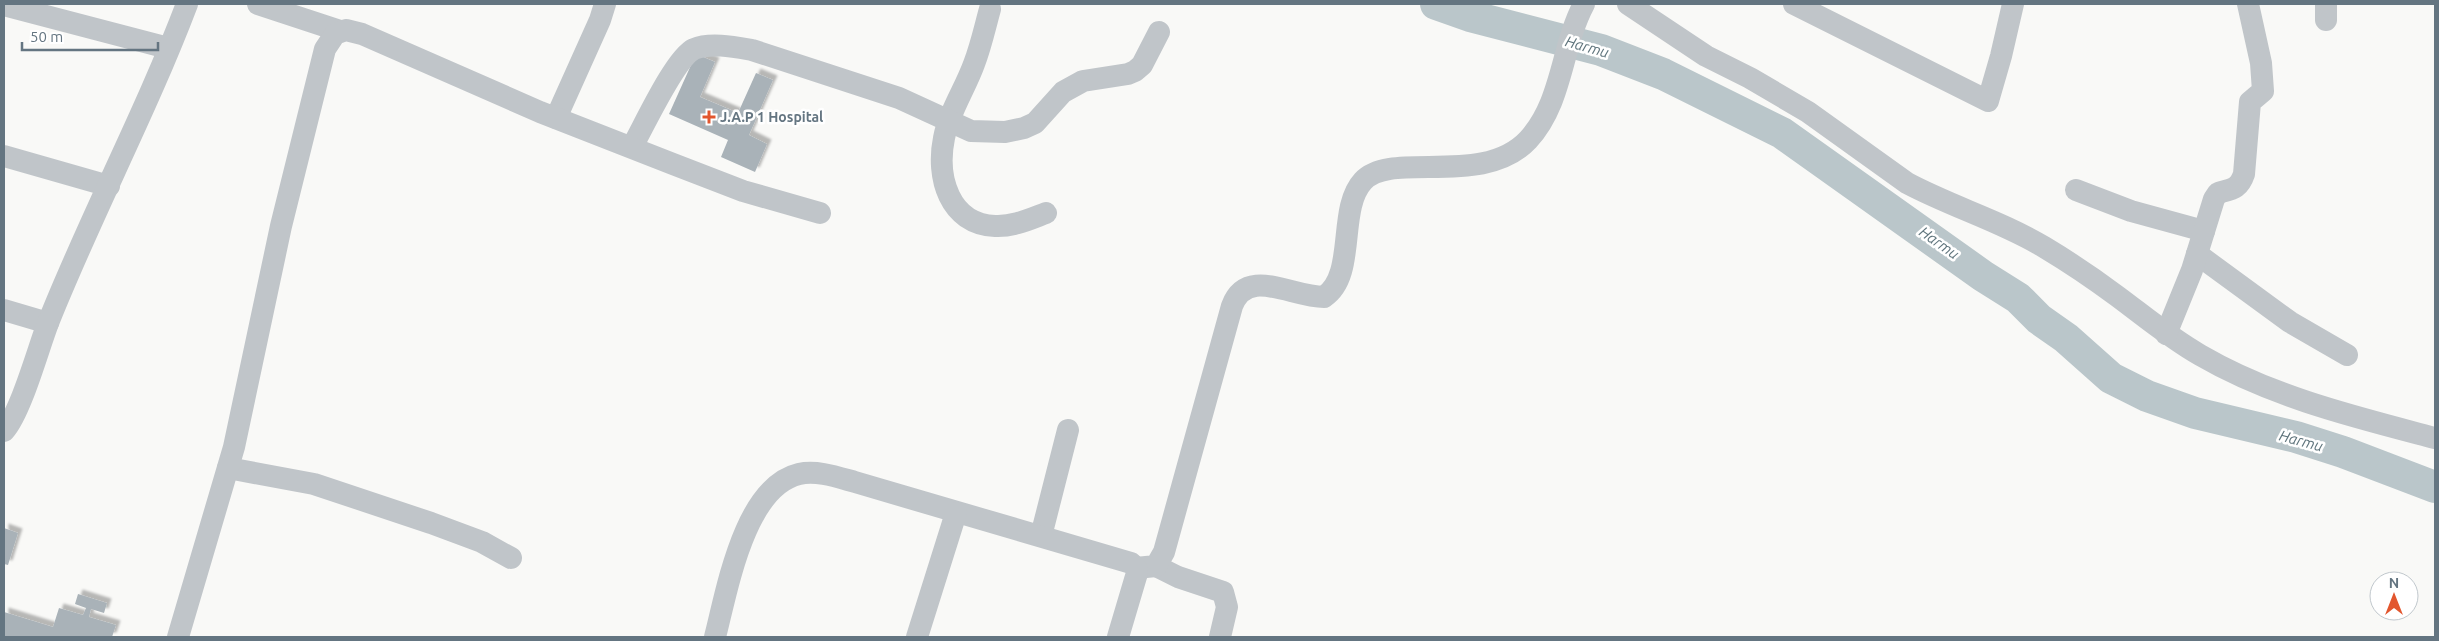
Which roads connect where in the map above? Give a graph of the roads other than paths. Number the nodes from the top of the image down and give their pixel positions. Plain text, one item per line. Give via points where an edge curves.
1 (187, 4) edge
2 (258, 4) edge
3 (605, 4) edge
4 (1628, 4) edge
5 (1794, 4) edge
6 (2013, 4) edge
7 (2248, 4) edge
8 (4, 5) edge
9 (990, 9) dead end
10 (1581, 9) edge
11 (313, 13) edge
12 (340, 31) junction
13 (1159, 32) dead end
14 (168, 48) junction
15 (556, 118) junction
16 (949, 120) junction
17 (632, 147) junction
18 (4, 156) edge
19 (109, 186) junction
20 (2076, 190) dead end
21 (820, 213) dead end
22 (1046, 213) dead end
23 (2204, 231) junction
24 (2197, 254) junction
25 (4, 310) edge
26 (48, 323) junction
27 (2166, 334) junction
28 (2347, 355) dead end
29 (1068, 430) dead end
30 (4, 431) edge
31 (2435, 438) edge
32 (228, 468) junction
33 (956, 513) junction
34 (1041, 536) junction
35 (510, 558) dead end
36 (1146, 567) junction
37 (178, 637) edge
38 (715, 637) edge
39 (917, 637) edge
40 (1118, 637) edge
41 (1220, 637) edge

1 - 14 street
2 - 11 street
3 - 15 street
4 - 27 street via 1706,56 1808,112 1924,192 1999,222 2044,247
5 - 6 street via 1988,101
7 - 23 street via 2261,63 2263,91 2250,102 2241,184 2236,189 2218,193
8 - 14 street
9 - 16 street via 974,64
10 - 36 street via 1560,82 1527,141 1509,154 1469,167 1401,168 1370,174 1355,192 1336,284 1324,296 1311,297 1260,285 1240,290 1232,306 1164,552
11 - 12 street
12 - 15 street via 362,34
12 - 32 street via 327,43 320,67
13 - 16 street via 1136,71 1072,86 1035,123 1024,128 1005,132 971,131
14 - 19 street via 140,120
15 - 17 street
16 - 17 street via 899,98 759,52 704,47 688,52 682,60
16 - 22 street via 942,168 948,197 959,213 996,226 1010,225
17 - 21 street via 743,191
18 - 19 street
19 - 26 street
20 - 23 street via 2132,211
23 - 24 street
24 - 27 street
24 - 28 street via 2290,322
25 - 26 street
26 - 30 street via 20,399
27 - 31 street via 2215,364 2267,387 2332,410
29 - 34 street
32 - 35 street via 314,484 482,542
32 - 37 street
33 - 34 street
33 - 38 street via 815,473 798,474 783,480 769,493 750,520
33 - 39 street
34 - 36 street
36 - 40 street via 1136,578
36 - 41 street via 1223,592 1227,607

